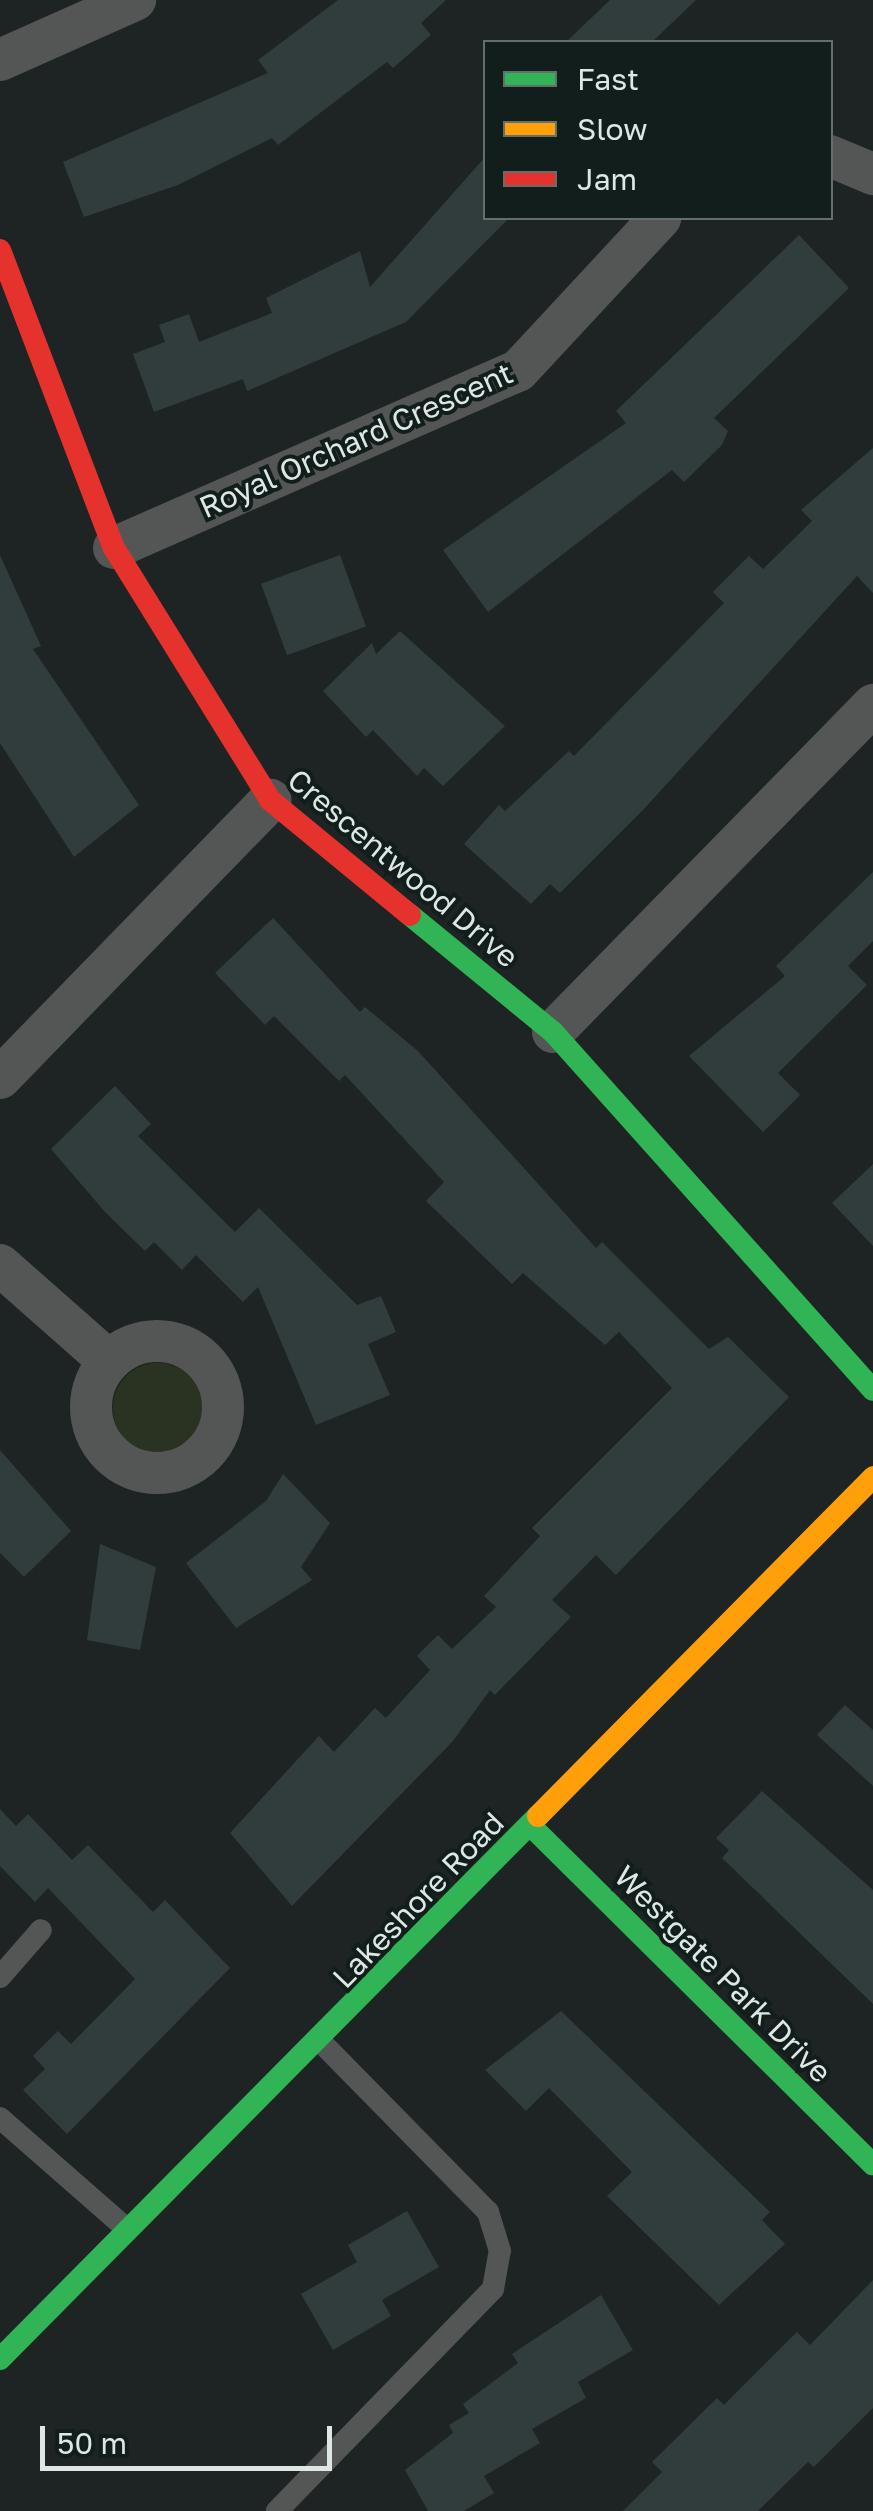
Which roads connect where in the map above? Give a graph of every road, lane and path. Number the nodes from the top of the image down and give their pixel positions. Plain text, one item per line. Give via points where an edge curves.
1 (135, 0) edge
2 (0, 60) edge
3 (833, 157) edge
4 (873, 174) edge
5 (658, 220) edge
6 (0, 250) edge
7 (114, 548) junction
8 (873, 705) edge
9 (270, 800) junction
10 (553, 1032) junction
11 (0, 1078) edge
12 (0, 1265) edge
13 (109, 1360) dead end
14 (873, 1390) edge
15 (873, 1477) edge
16 (531, 1826) junction
17 (41, 1930) dead end
18 (0, 1977) edge
19 (321, 2042) junction
20 (0, 2118) edge
21 (873, 2164) edge
22 (127, 2230) junction
23 (0, 2359) edge
24 (277, 2511) edge

1 - 2 street
3 - 4 street
5 - 7 street, Royal Orchard Crescent via 518,370
6 - 7 street, Crescentwood Drive
7 - 9 street, Crescentwood Drive
8 - 10 street
9 - 10 street, Crescentwood Drive
9 - 11 street
10 - 14 street, Crescentwood Drive
12 - 13 street
15 - 16 street, Lakeshore Road
16 - 19 street, Lakeshore Road
16 - 21 street, Westgate Park Drive
17 - 18 lane
19 - 22 street, Lakeshore Road
19 - 24 lane via 488,2212 500,2251 493,2289
20 - 22 lane
22 - 23 street, Lakeshore Road

